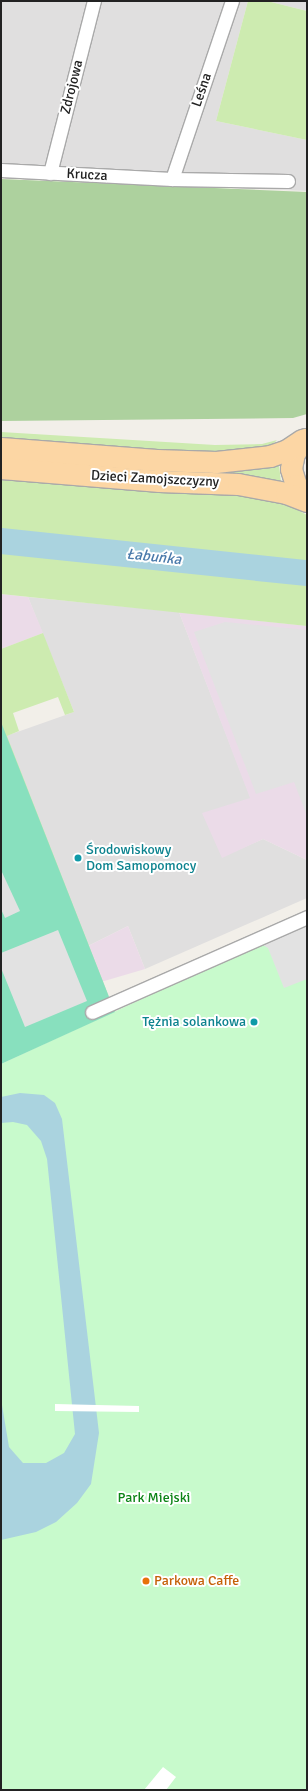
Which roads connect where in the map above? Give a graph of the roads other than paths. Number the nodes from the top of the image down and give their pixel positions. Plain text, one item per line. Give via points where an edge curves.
1 (94, 1) edge
2 (232, 1) edge
3 (1, 170) edge
4 (50, 173) junction
5 (172, 179) junction
6 (288, 181) dead end
7 (305, 439) edge
8 (1, 448) edge
9 (1, 468) edge
10 (307, 497) edge
11 (307, 501) edge
12 (307, 917) edge
13 (92, 1012) dead end

1 - 4 street, Zdrojowa
2 - 5 street, Leśna
3 - 4 street, Krucza
4 - 5 street, Krucza
5 - 6 street, Krucza
7 - 8 main road, Dzieci Zamojszczyzny via 287,450 270,456 216,462
7 - 10 main road via 294,453 292,469 296,485
9 - 11 main road, Dzieci Zamojszczyzny via 159,481 238,484 286,493
12 - 13 street

